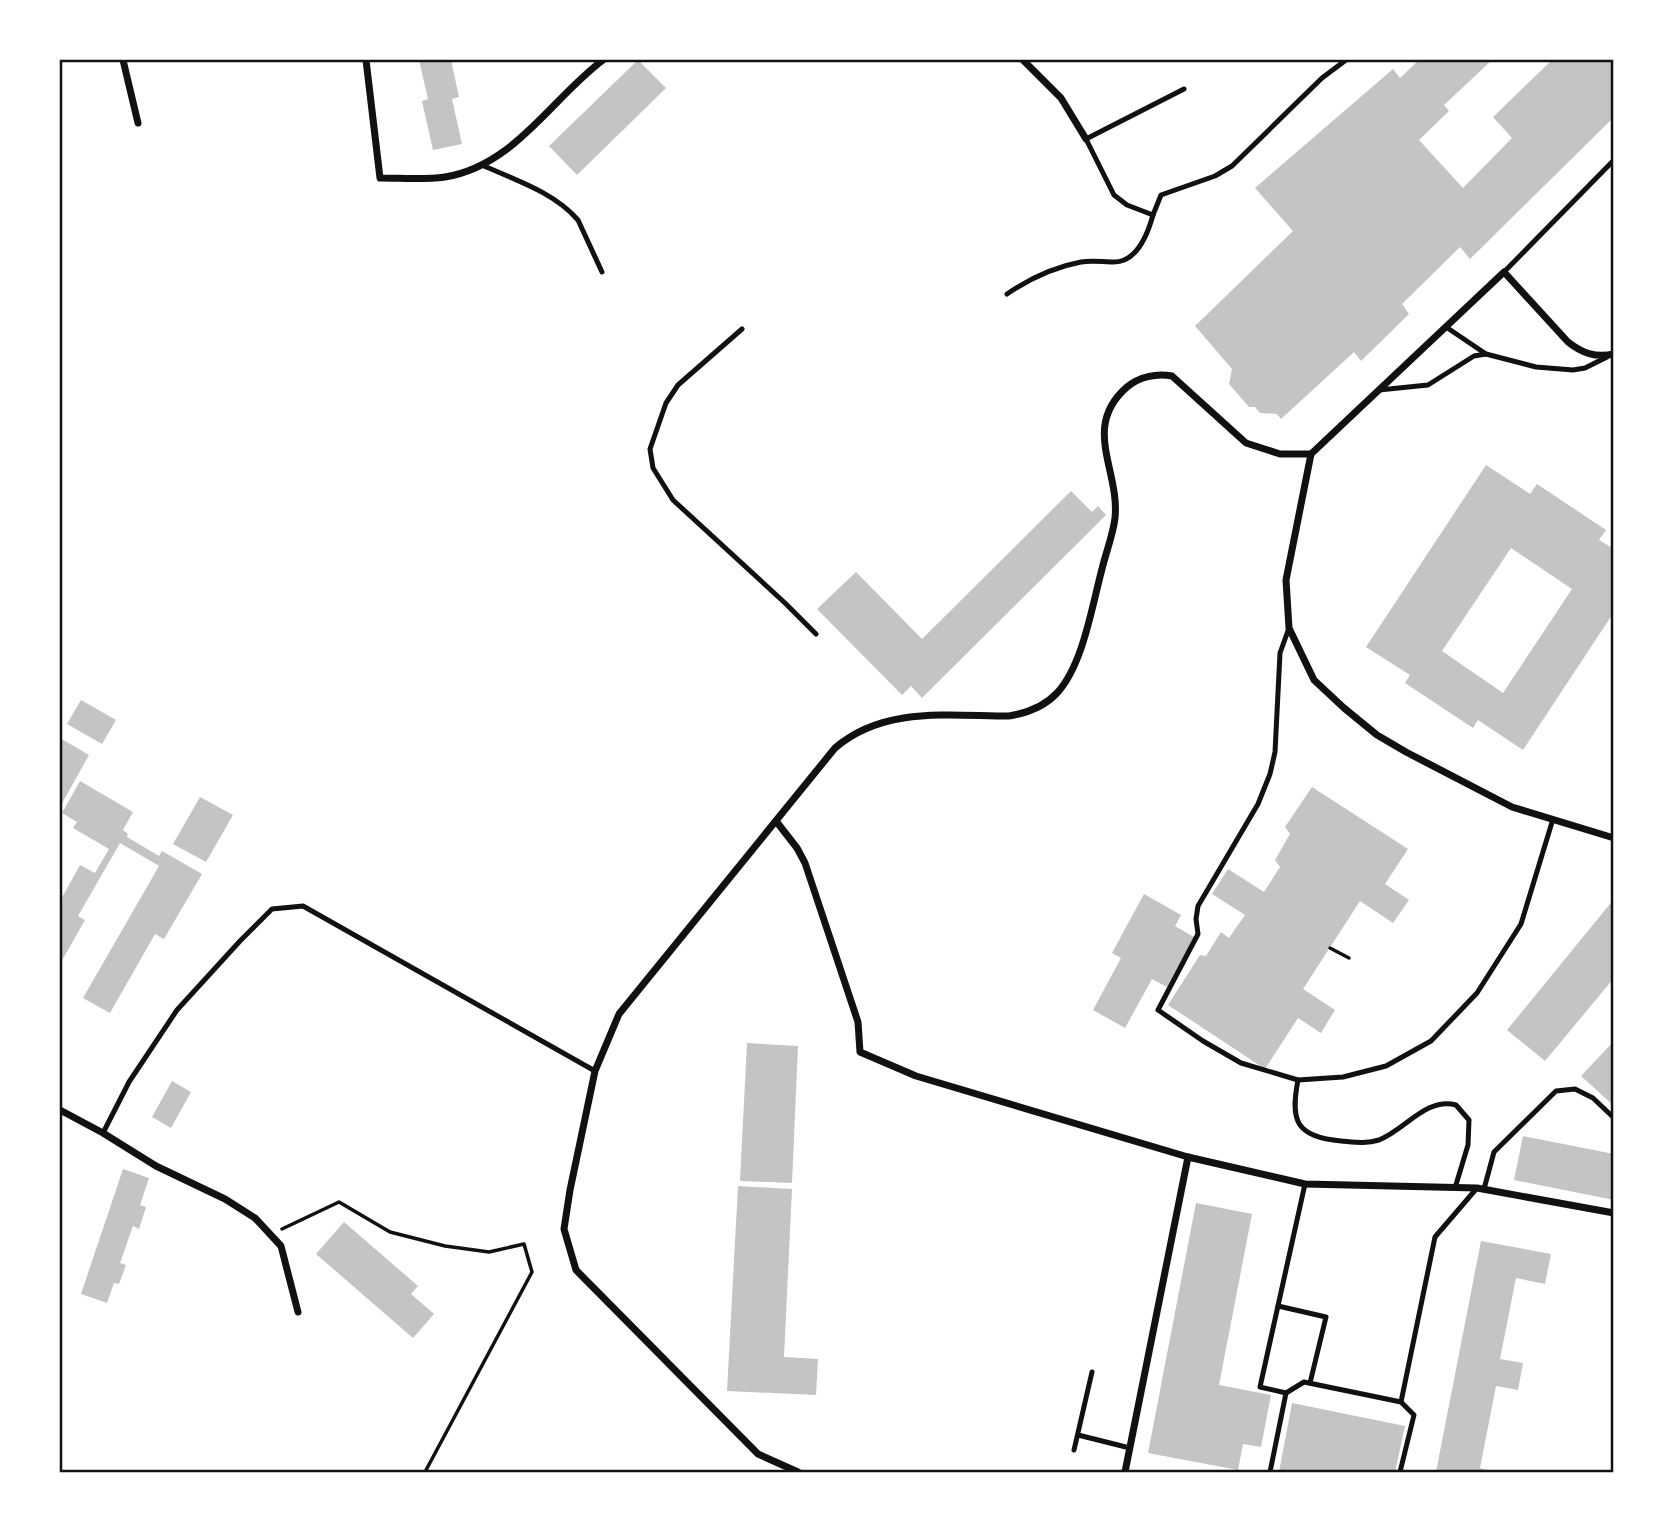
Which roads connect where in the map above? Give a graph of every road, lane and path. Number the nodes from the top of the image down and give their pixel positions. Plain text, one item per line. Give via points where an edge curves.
1 (123, 60) edge
2 (366, 60) edge
3 (603, 60) edge
4 (1023, 60) edge
5 (1346, 60) edge
6 (1184, 89) dead end
7 (138, 123) dead end
8 (1086, 139) junction
9 (1614, 160) edge
10 (482, 165) junction
11 (1153, 215) junction
12 (602, 272) dead end
13 (1504, 272) junction
14 (1007, 295) dead end
15 (1446, 327) junction
16 (742, 329) dead end
17 (1486, 354) junction
18 (1611, 354) edge
19 (1379, 390) junction
20 (1311, 454) junction
21 (1289, 628) junction
22 (816, 634) dead end
23 (1553, 819) junction
24 (776, 821) junction
25 (1614, 838) edge
26 (1330, 948) dead end
27 (1349, 958) dead end
28 (595, 1071) junction
29 (1298, 1080) junction
30 (60, 1110) edge
31 (1614, 1118) edge
32 (103, 1133) junction
33 (1188, 1157) junction
34 (1306, 1184) junction
35 (1455, 1188) junction
36 (1480, 1189) junction
37 (1614, 1213) edge
38 (271, 1233) junction
39 (1278, 1306) junction
40 (298, 1312) dead end
41 (1092, 1372) dead end
42 (1310, 1383) junction
43 (1286, 1394) junction
44 (1401, 1402) junction
45 (1077, 1435) junction
46 (1130, 1448) junction
47 (1074, 1450) dead end
48 (425, 1472) edge
49 (798, 1472) edge
50 (1125, 1472) edge
51 (1270, 1472) edge
52 (1400, 1472) edge

1 - 7 street
2 - 10 street via 380,178 445,177
3 - 10 street via 514,144
4 - 8 street via 1062,98
5 - 11 lane via 1232,166 1161,195
6 - 8 lane
8 - 11 lane via 1114,195
9 - 13 lane
10 - 12 lane via 554,199 573,213
11 - 14 lane via 1146,238 1127,258 1056,269
13 - 15 street
13 - 18 street via 1578,350
15 - 17 lane
15 - 19 street
16 - 22 lane via 678,385 666,403 649,449 653,468 673,500
17 - 18 lane via 1519,364 1573,370 1592,366
17 - 19 lane via 1474,356 1428,385
19 - 20 street
20 - 21 street via 1286,580
20 - 24 street via 1280,454 1246,443 1172,376 1148,376 1130,384 1105,421 1103,439 1115,516 1079,652 1058,692 1036,708 1009,716 909,716 858,730 835,748
21 - 23 street via 1314,680 1377,734 1512,807
21 - 29 lane via 1280,653 1275,752 1265,789 1198,906 1198,934 1158,1010 1241,1063
23 - 25 street
23 - 29 lane via 1521,924 1477,993 1432,1041 1378,1068 1343,1077
24 - 28 street via 619,1014
24 - 33 street via 805,863 858,1022 860,1052 916,1076
26 - 27 path
28 - 32 lane via 303,906 272,909 177,1010 129,1082
28 - 49 street via 564,1229 576,1270 758,1454
29 - 35 lane via 1294,1100 1300,1128 1330,1140 1362,1143 1379,1139 1430,1107 1457,1105 1469,1120 1468,1145
30 - 32 street
31 - 36 lane via 1593,1098 1575,1089 1556,1091 1494,1152
32 - 38 street via 156,1166 237,1206
33 - 34 street
33 - 46 street
34 - 35 street
34 - 39 lane
35 - 36 street
36 - 37 street
36 - 44 lane via 1435,1237
38 - 40 street via 286,1258
38 - 48 path via 340,1202 390,1232 445,1246 489,1252 524,1244 532,1272
39 - 42 lane via 1326,1317
39 - 43 lane via 1261,1387
41 - 45 lane
42 - 43 lane
42 - 44 lane
43 - 51 lane
44 - 52 lane via 1414,1415
45 - 46 lane
45 - 47 lane
46 - 50 street

